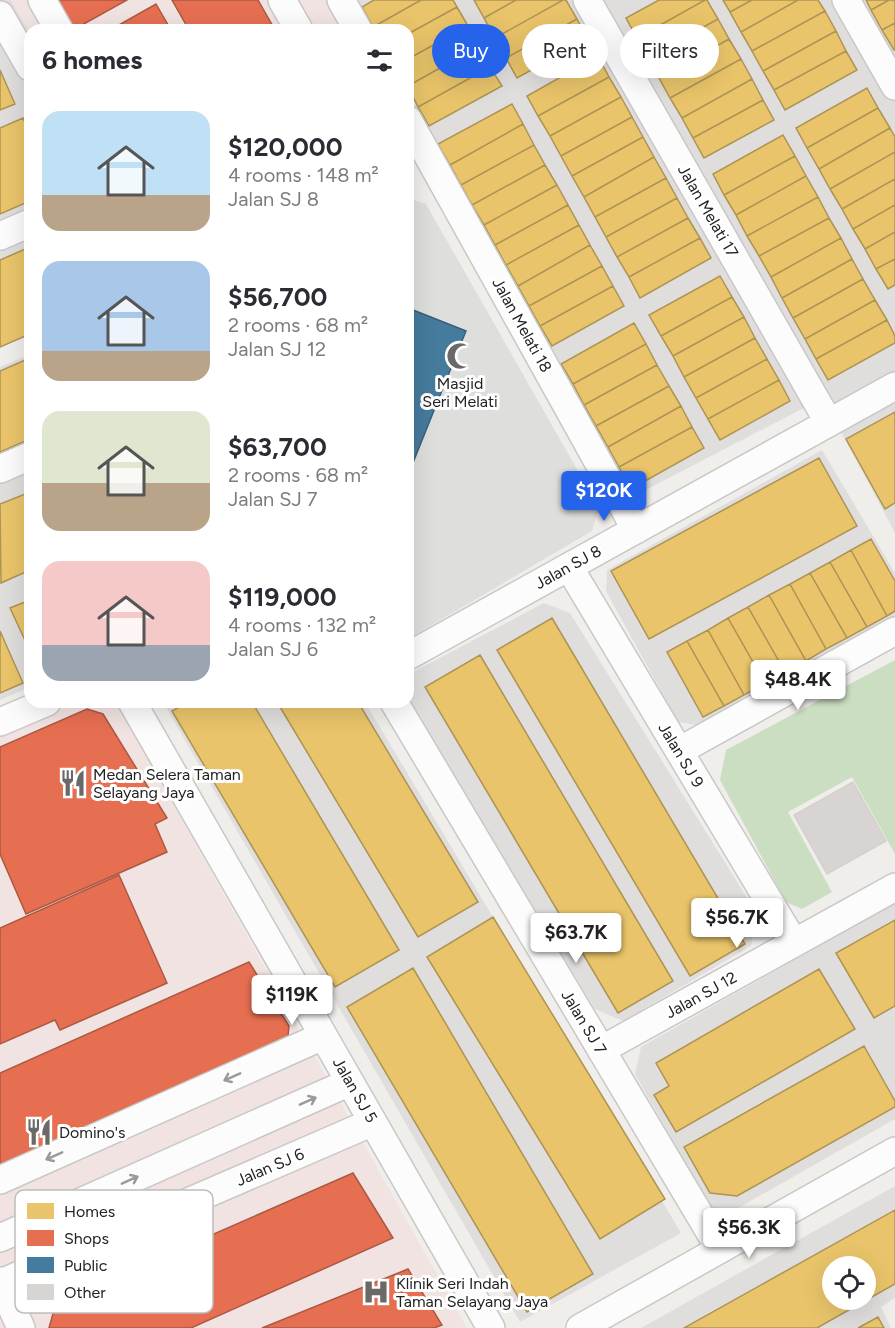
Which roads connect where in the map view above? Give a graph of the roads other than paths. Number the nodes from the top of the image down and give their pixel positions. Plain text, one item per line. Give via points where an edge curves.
1 (42, 0) edge
2 (282, 0) edge
3 (341, 0) edge
4 (587, 0) edge
5 (846, 0) edge
6 (0, 15) edge
7 (56, 24) edge
8 (296, 24) edge
9 (355, 24) edge
10 (24, 57) edge
11 (895, 86) edge
12 (414, 146) edge
13 (418, 164) edge
14 (24, 226) edge
15 (0, 236) edge
16 (895, 386) edge
17 (826, 424) junction
18 (24, 459) edge
19 (0, 469) edge
20 (636, 530) junction
21 (569, 567) junction
22 (895, 631) edge
23 (414, 653) edge
24 (33, 708) edge
25 (135, 708) edge
26 (398, 708) edge
27 (0, 722) edge
28 (679, 751) junction
29 (895, 887) edge
30 (794, 943) junction
31 (324, 1036) junction
32 (601, 1050) junction
33 (350, 1082) junction
34 (373, 1122) junction
35 (895, 1151) edge
36 (0, 1180) edge
37 (108, 1190) edge
38 (213, 1191) edge
39 (15, 1231) edge
40 (0, 1238) edge
41 (720, 1249) junction
42 (15, 1276) edge
43 (0, 1282) edge
44 (484, 1326) edge
45 (21, 1328) edge
46 (580, 1328) edge

1 - 7 street
2 - 8 street
3 - 9 street
4 - 17 street, Jalan Melati 17
5 - 11 street
6 - 10 street
12 - 13 street, Jalan Melati 18
13 - 20 street, Jalan Melati 18
14 - 15 street
16 - 17 street, Jalan SJ 8
17 - 20 street, Jalan SJ 8
18 - 19 street
20 - 21 street, Jalan SJ 8
21 - 23 street, Jalan SJ 8
21 - 28 street, Jalan SJ 9
22 - 28 street
24 - 27 street
25 - 31 street, Jalan SJ 5
26 - 32 street, Jalan SJ 7
28 - 30 street, Jalan SJ 9
29 - 30 street, Jalan SJ 12
30 - 32 street, Jalan SJ 12
31 - 33 street, Jalan SJ 5
31 -> 36 street
32 - 41 street, Jalan SJ 7
33 - 34 street, Jalan SJ 5
37 -> 33 street
34 - 38 street, Jalan SJ 6
34 - 44 street, Jalan SJ 5
35 - 41 street
40 -> 39 street
41 - 46 street
42 - 43 street, Jalan SJ 6
43 - 45 street

